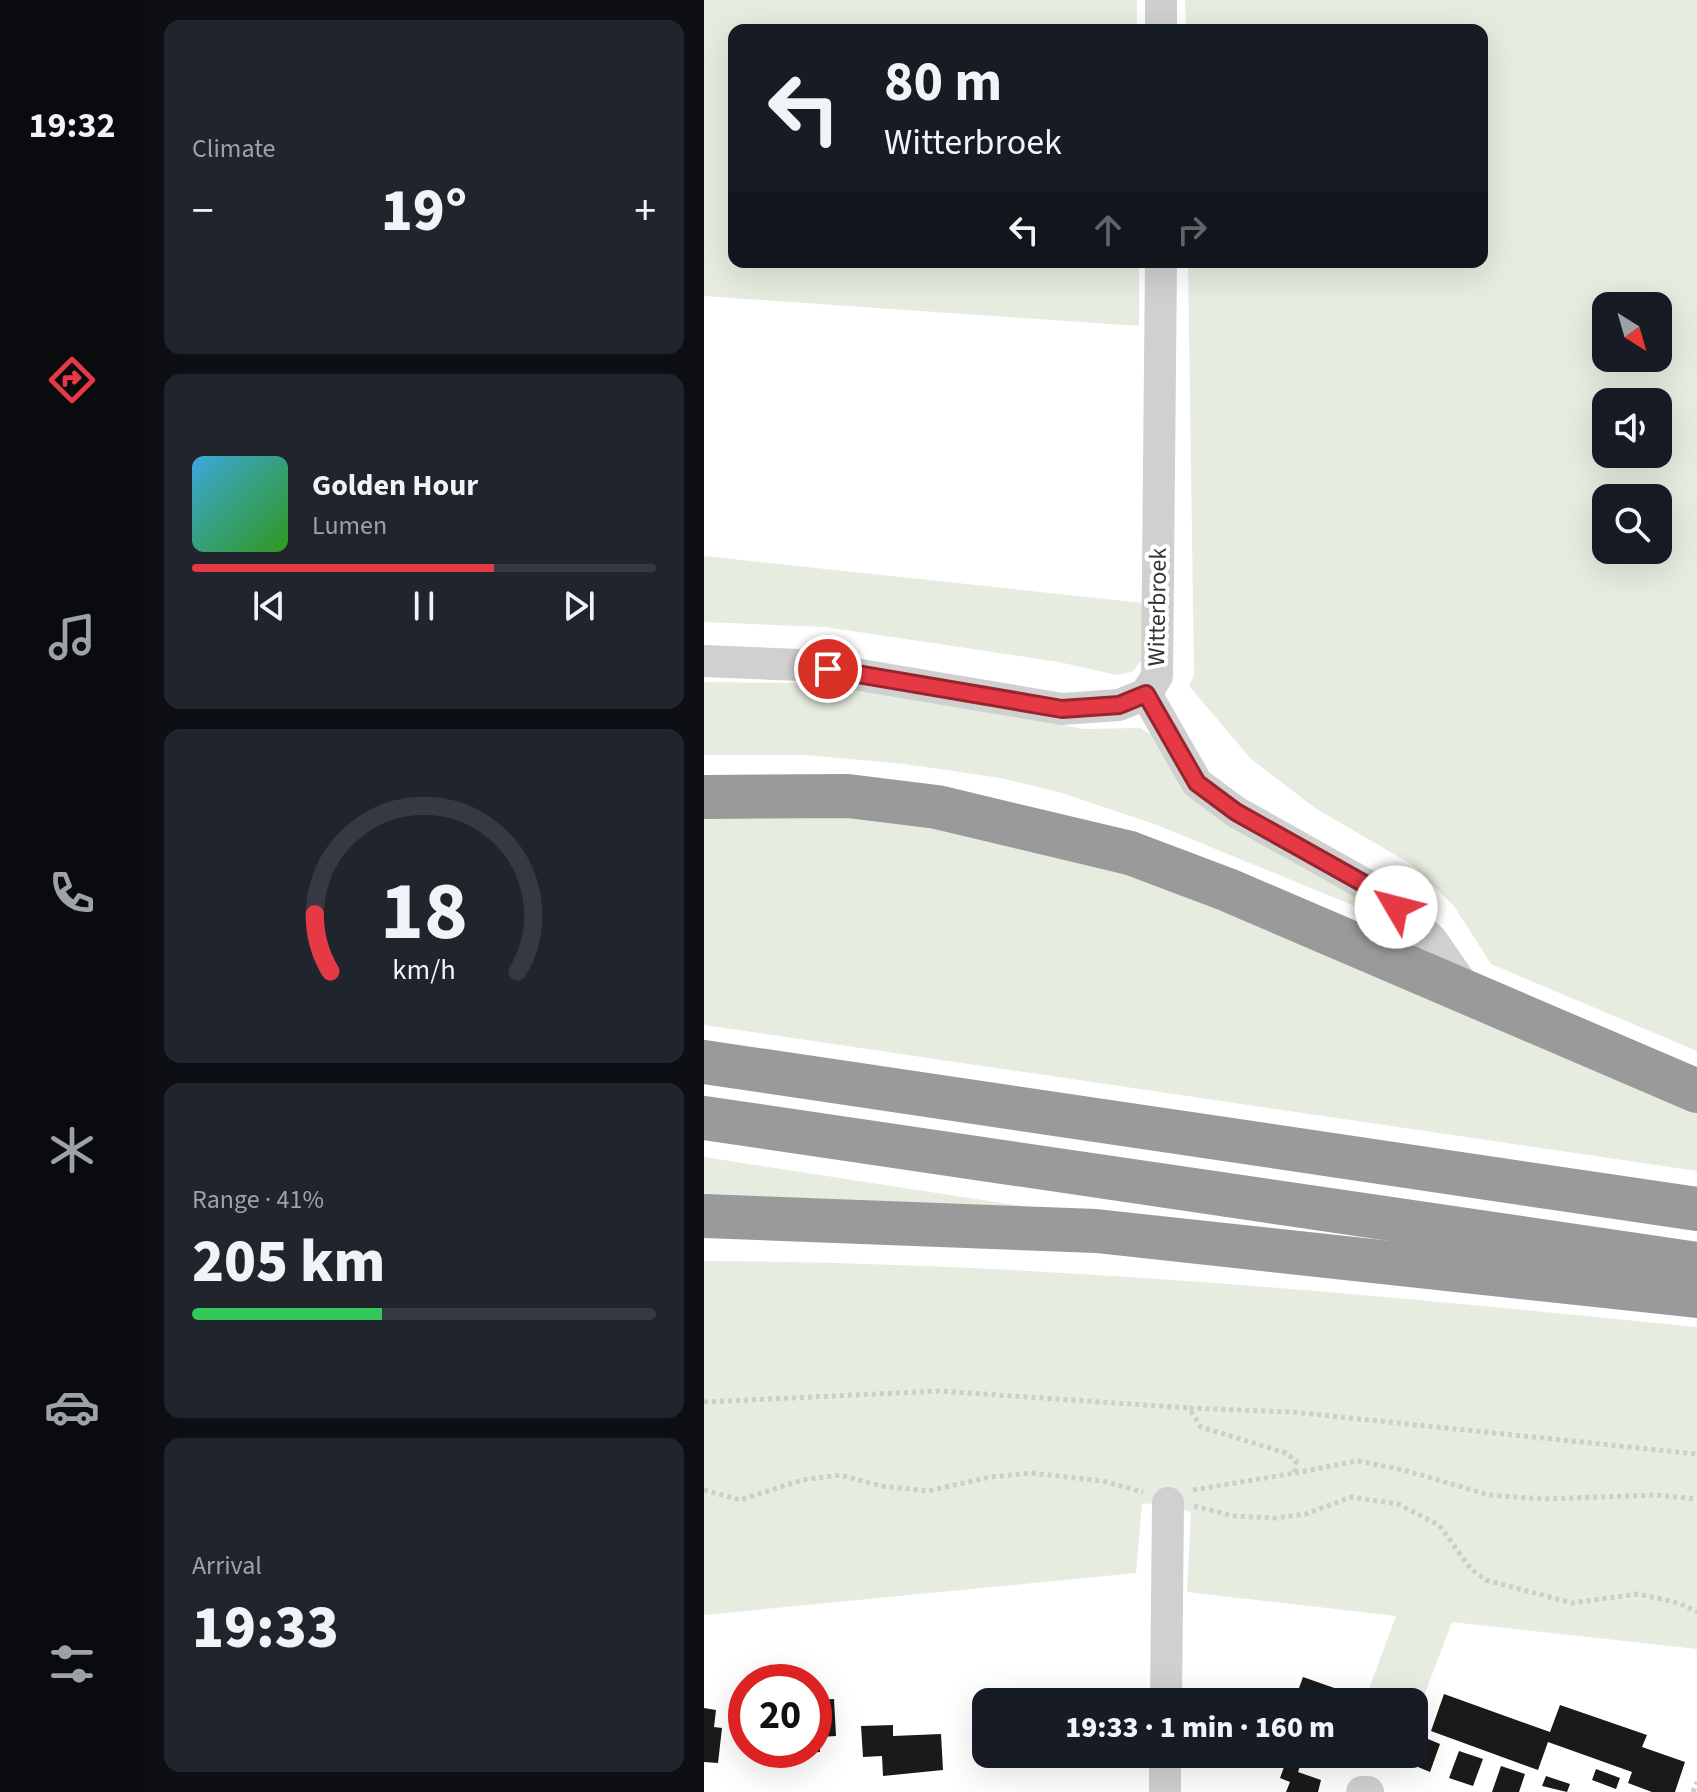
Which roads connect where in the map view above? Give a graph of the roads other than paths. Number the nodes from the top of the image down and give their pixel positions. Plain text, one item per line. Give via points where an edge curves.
1 (1161, 0) edge
2 (1161, 24) edge
3 (1161, 268) edge
4 (704, 661) edge
5 (1146, 694) junction
6 (704, 797) edge
7 (1467, 991) junction
8 (704, 1062) edge
9 (1697, 1091) edge
10 (704, 1118) edge
11 (1697, 1209) edge
12 (704, 1216) edge
13 (1697, 1264) edge
14 (1697, 1296) edge
15 (1168, 1503) road end
16 (1166, 1688) edge
17 (1165, 1768) edge
18 (1165, 1792) edge
19 (1362, 1792) edge
20 (1368, 1792) edge

1 - 2 street
3 - 5 street, Witterbroek via 1157,676
4 - 5 street, Witterbroek via 801,665 1062,709 1119,705
5 - 7 street via 1197,783 1236,812 1379,892 1431,939
6 - 7 highway via 848,796 937,807 1028,827 1130,853 1214,884
7 - 9 highway
8 - 11 highway
10 - 13 highway
12 - 14 highway via 1096,1231
15 - 16 street
17 - 18 street
19 - 20 street

